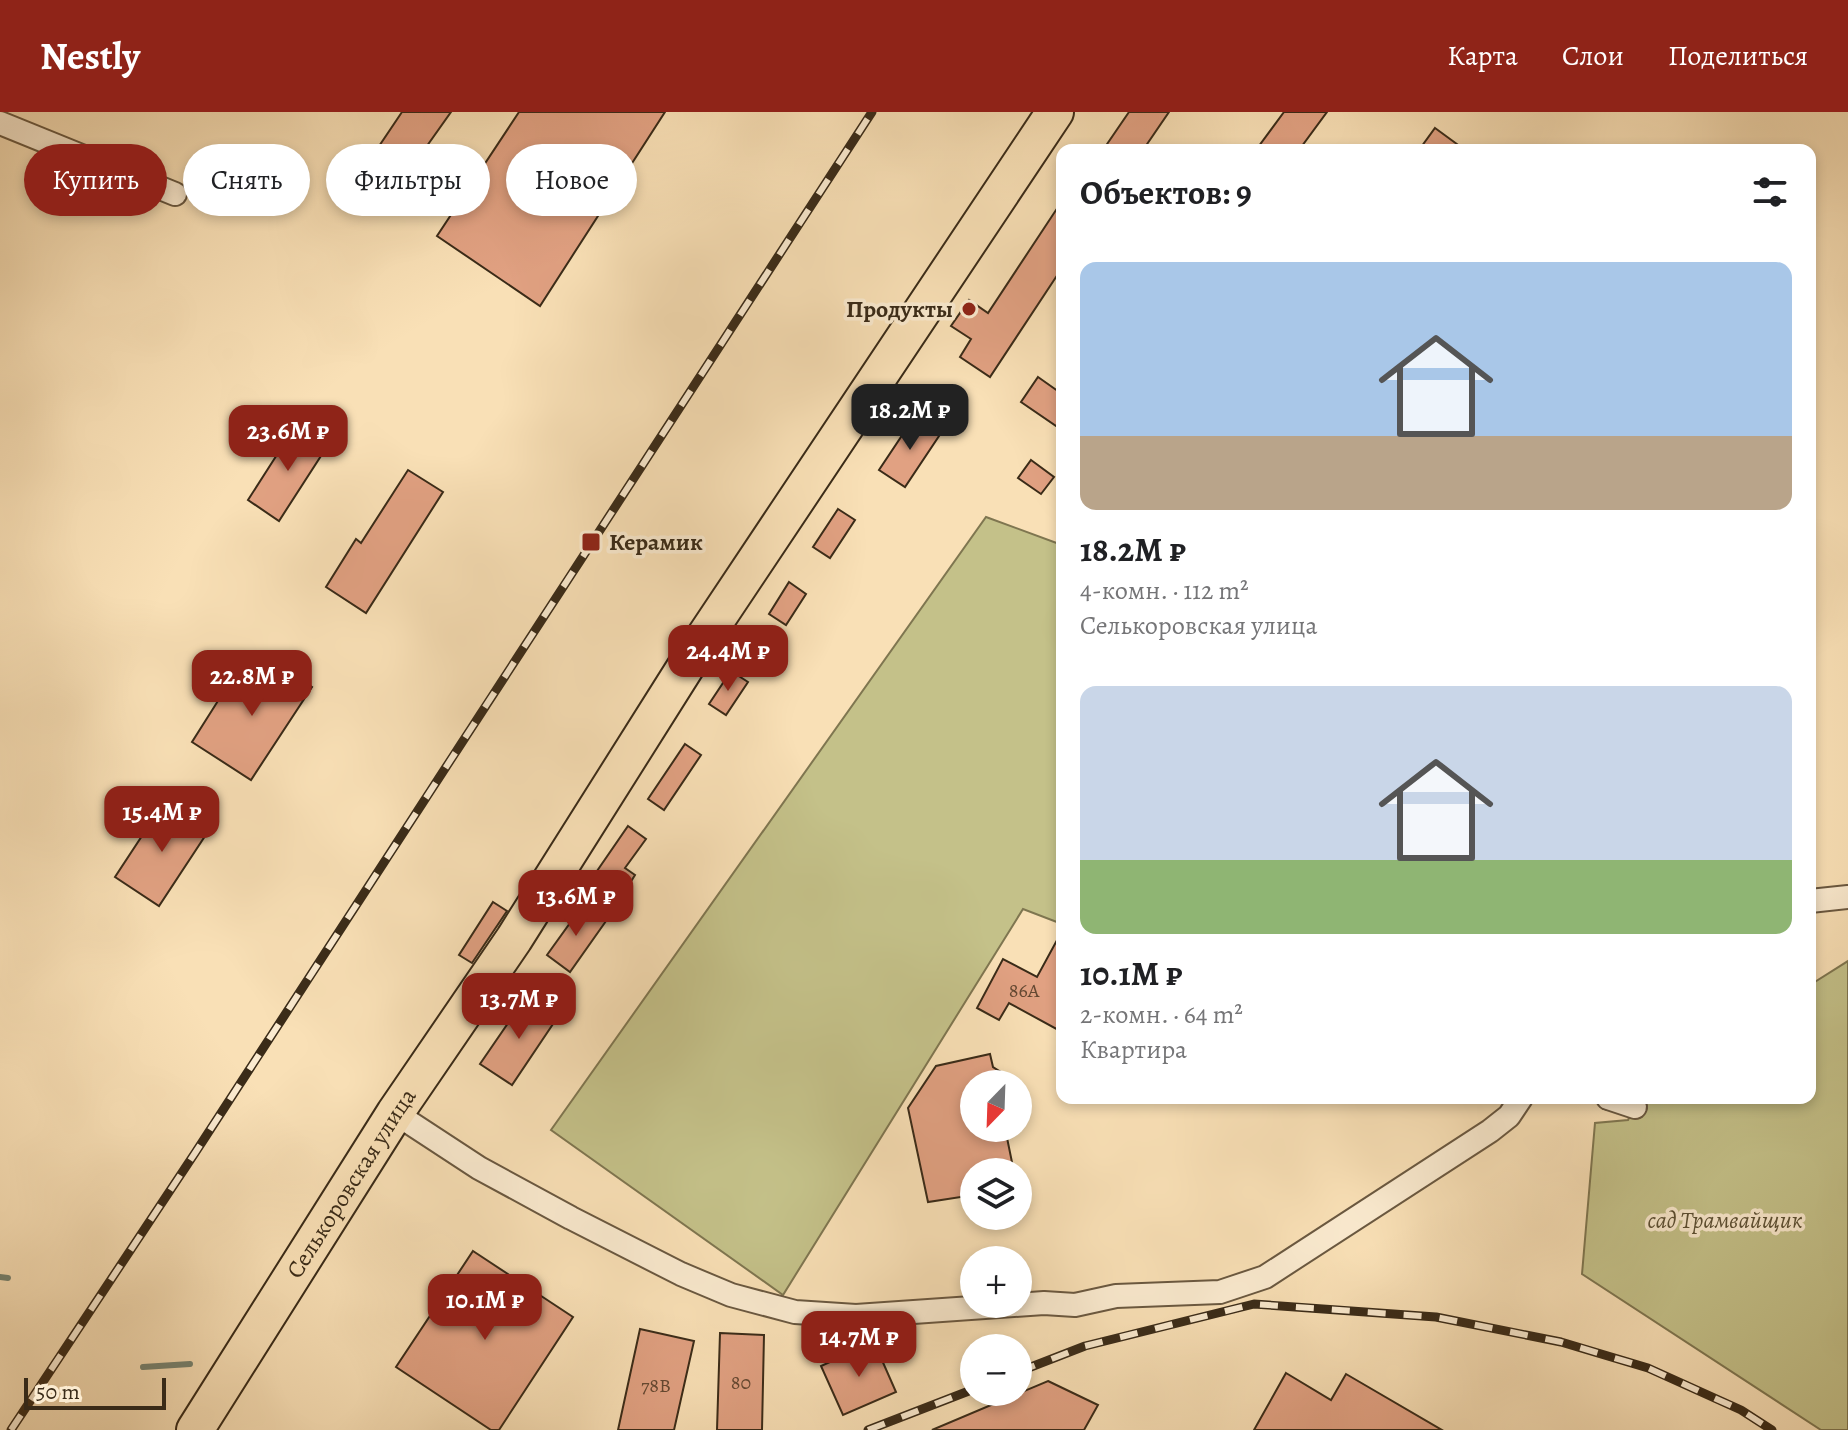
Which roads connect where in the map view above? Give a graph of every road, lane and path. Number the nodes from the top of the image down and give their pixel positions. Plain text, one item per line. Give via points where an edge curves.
1 (1055, 112) edge
2 (0, 123) edge
3 (175, 194) dead end
4 (1848, 897) edge
5 (1816, 900) edge
6 (1517, 1104) edge
7 (1626, 1104) edge
8 (1635, 1107) dead end
9 (395, 1113) junction
10 (195, 1430) edge

1 - 9 main road, Селькоровская улица
2 - 3 street
4 - 5 street
6 - 9 street via 1490,1131 1292,1260 1265,1277 1220,1292 856,1316 795,1312 731,1295 681,1274 479,1168
7 - 8 street
9 - 10 main road, Селькоровская улица

